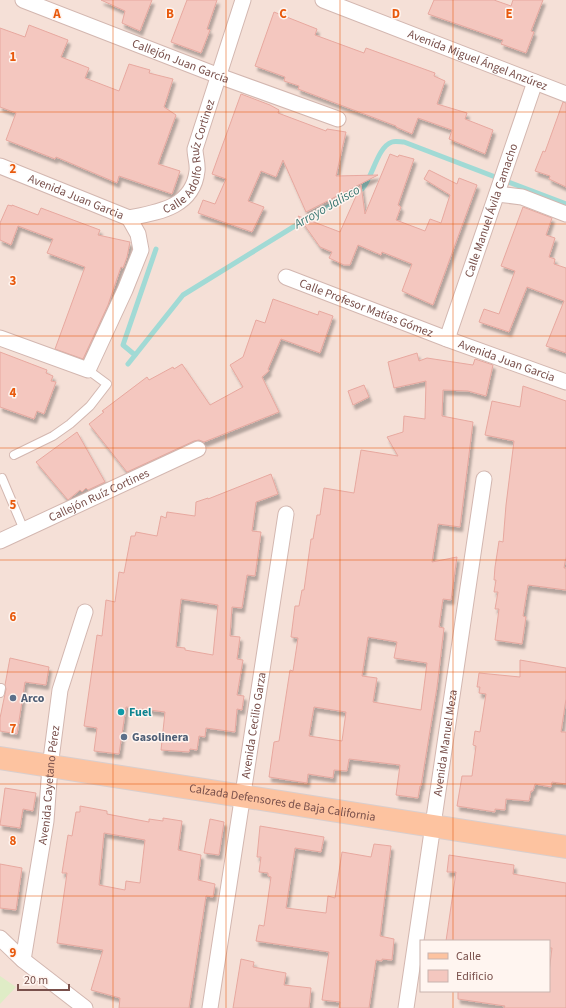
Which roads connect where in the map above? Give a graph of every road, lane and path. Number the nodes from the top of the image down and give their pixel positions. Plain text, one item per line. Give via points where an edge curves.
1 (23, 0) edge
2 (243, 0) edge
3 (323, 0) edge
4 (219, 76) junction
5 (535, 82) junction
6 (566, 94) edge
7 (338, 120) dead end
8 (0, 166) edge
9 (497, 192) junction
10 (566, 214) edge
11 (129, 218) junction
12 (286, 277) dead end
13 (0, 338) edge
14 (447, 339) junction
15 (88, 370) junction
16 (566, 382) edge
17 (198, 449) dead end
18 (14, 455) dead end
19 (2, 478) dead end
20 (484, 479) dead end
21 (286, 514) dead end
22 (24, 530) junction
23 (0, 541) edge
24 (84, 612) dead end
25 (0, 758) edge
26 (50, 767) junction
27 (243, 796) junction
28 (433, 826) junction
29 (566, 847) edge
30 (0, 938) edge
31 (22, 960) junction
32 (85, 1008) edge
33 (210, 1008) edge
34 (406, 1008) edge

1 - 4 street, Callejón Juan García
2 - 4 street, Calle Adolfo Ruíz Cortinez
3 - 5 street, Avenida Miguel Ángel Anzúrez
4 - 7 street, Callejón Juan García
4 - 11 street, Calle Adolfo Ruíz Cortinez via 195,149 197,170 189,194 168,209
5 - 6 street, Avenida Miguel Ángel Anzúrez
5 - 9 street, Calle Manuel Ávila Camacho
8 - 11 street, Avenida Juan Garcia
9 - 10 street via 522,196
9 - 14 street, Calle Manuel Ávila Camacho
11 - 15 street via 138,234 140,250 125,290
12 - 14 street, Calle Profesor Matías Gómez
13 - 15 street
14 - 16 street, Avenida Juan Garcia
15 - 18 lane via 107,384 90,406 53,436
17 - 22 street, Callejón Ruíz Cortines
19 - 22 lane
20 - 28 street, Avenida Manuel Meza
21 - 27 street, Avenida Cecilio Garza
22 - 23 street, Callejón Ruíz Cortines
24 - 26 street, Avenida Cayetano Pérez via 60,690
25 - 26 main road, Calzada Defensores de Baja California
26 - 27 main road, Calzada Defensores de Baja California
26 - 31 street, Avenida Cayetano Pérez via 46,821
27 - 28 main road, Calzada Defensores de Baja California
27 - 33 street, Avenida Cecilio Garza
28 - 29 main road, Calzada Defensores de Baja California
28 - 34 street, Avenida Manuel Meza
30 - 31 street
31 - 32 street

